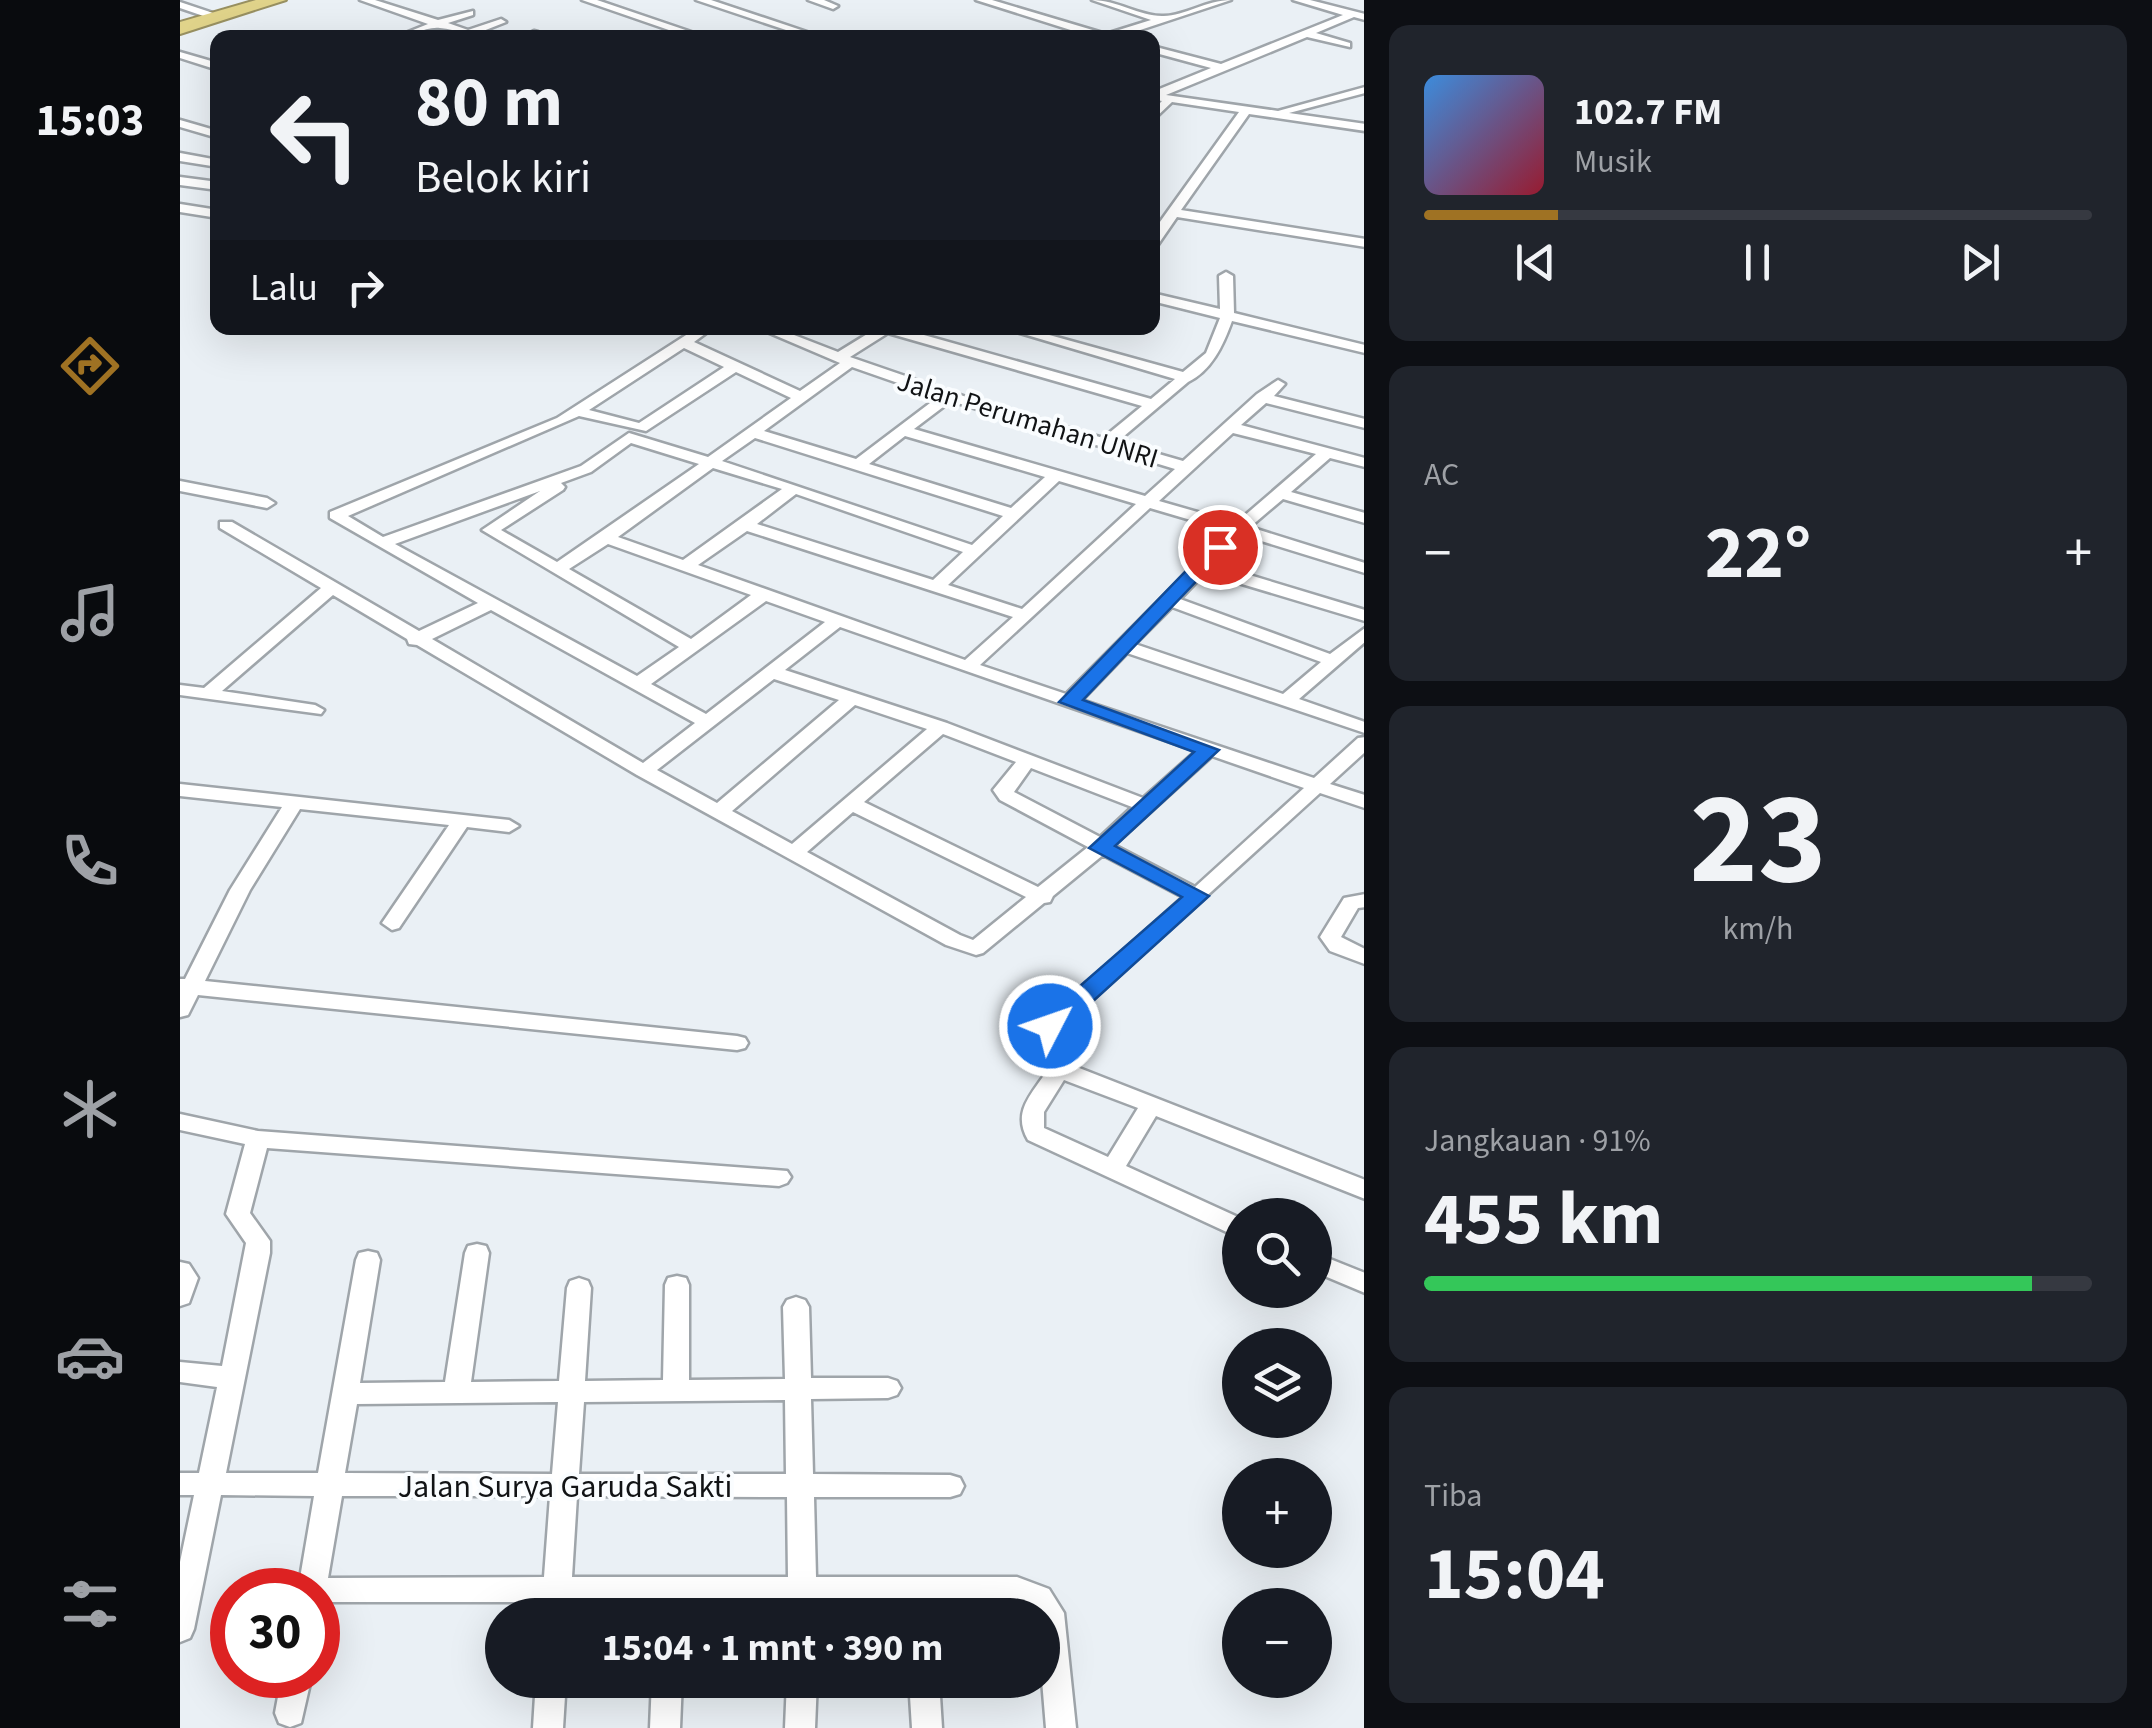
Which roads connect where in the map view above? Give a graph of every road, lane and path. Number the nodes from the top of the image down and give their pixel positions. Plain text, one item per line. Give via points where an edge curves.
1 (277, 0) edge
2 (365, 0) edge
3 (587, 0) edge
4 (701, 0) edge
5 (813, 0) edge
6 (980, 0) edge
7 (1097, 0) edge
8 (1226, 0) edge
9 (1298, 0) edge
10 (1343, 0) edge
11 (180, 5) edge
12 (833, 6) dead end
13 (1331, 9) junction
14 (469, 13) dead end
15 (1359, 15) edge
16 (215, 18) junction
17 (1159, 20) junction
18 (501, 22) dead end
19 (438, 24) junction
20 (180, 28) edge
21 (417, 30) edge
22 (458, 30) edge
23 (477, 30) edge
24 (679, 30) edge
25 (795, 30) edge
26 (1082, 30) edge
27 (1128, 30) edge
28 (1305, 33) junction
29 (1346, 45) dead end
30 (1160, 51) edge
31 (180, 55) edge
32 (210, 64) edge
33 (1218, 67) junction
34 (1364, 90) edge
35 (1160, 93) edge
36 (1160, 97) edge
37 (1170, 98) junction
38 (1160, 109) edge
39 (1246, 110) junction
40 (1271, 114) junction
41 (180, 122) edge
42 (1364, 128) edge
43 (210, 132) edge
44 (180, 157) edge
45 (210, 163) edge
46 (180, 180) edge
47 (210, 185) edge
48 (180, 208) edge
49 (210, 213) edge
50 (1174, 213) junction
51 (1160, 232) edge
52 (1364, 243) edge
53 (1226, 276) dead end
54 (1160, 299) edge
55 (1227, 317) junction
56 (694, 335) edge
57 (797, 335) edge
58 (877, 335) edge
59 (910, 335) edge
60 (1035, 335) edge
61 (682, 342) junction
62 (1364, 348) edge
63 (842, 361) junction
64 (734, 367) junction
65 (1190, 378) junction
66 (1278, 384) dead end
67 (1262, 396) junction
68 (947, 397) junction
69 (804, 398) junction
70 (1152, 404) junction
71 (580, 412) junction
72 (1364, 424) edge
73 (1229, 427) junction
74 (904, 431) junction
75 (635, 433) junction
76 (755, 433) junction
77 (1106, 444) junction
78 (1327, 452) junction
79 (712, 461) junction
80 (1364, 463) edge
81 (858, 465) junction
82 (1186, 466) junction
83 (586, 468) junction
84 (1055, 476) junction
85 (180, 486) edge
86 (794, 488) junction
87 (1282, 494) junction
88 (1146, 502) junction
89 (267, 503) dead end
90 (458, 514) junction
91 (1013, 514) junction
92 (1364, 518) edge
93 (746, 525) junction
94 (226, 526) dead end
95 (1239, 529) junction
96 (490, 530) junction
97 (606, 538) junction
98 (382, 544) junction
99 (972, 550) junction
100 (1202, 566) junction
101 (684, 567) junction
102 (1364, 568) edge
103 (557, 569) junction
104 (937, 586) junction
105 (332, 587) junction
106 (761, 596) junction
107 (1168, 600) junction
108 (492, 603) junction
109 (1024, 616) junction
110 (1364, 616) edge
111 (836, 622) junction
112 (1364, 633) edge
113 (415, 640) junction
114 (691, 646) junction
115 (1126, 646) junction
116 (1334, 661) junction
117 (968, 667) junction
118 (772, 672) junction
119 (640, 684) junction
120 (180, 690) edge
121 (208, 694) junction
122 (852, 698) junction
123 (1288, 700) junction
124 (1069, 702) junction
125 (315, 710) dead end
126 (705, 721) junction
127 (940, 727) junction
128 (1364, 728) edge
129 (1364, 742) edge
130 (1209, 750) junction
131 (1028, 760) junction
132 (644, 771) junction
133 (1316, 786) junction
134 (180, 790) edge
135 (1364, 802) edge
136 (294, 803) junction
137 (855, 805) junction
138 (1146, 806) junction
139 (720, 812) junction
140 (462, 821) junction
141 (509, 826) dead end
142 (1100, 848) junction
143 (796, 852) junction
144 (1197, 896) junction
145 (1042, 897) junction
146 (1364, 900) edge
147 (392, 924) dead end
148 (1364, 957) edge
149 (186, 987) edge
150 (180, 1010) edge
151 (1050, 1026) dead end
152 (737, 1042) dead end
153 (1150, 1107) junction
154 (180, 1122) edge
155 (258, 1139) junction
156 (1112, 1170) junction
157 (780, 1177) dead end
158 (1364, 1190) edge
159 (1222, 1220) edge
160 (477, 1252) dead end
161 (368, 1260) dead end
162 (1332, 1270) edge
163 (180, 1271) edge
164 (1364, 1284) edge
165 (677, 1285) dead end
166 (579, 1288) dead end
167 (180, 1296) edge
168 (796, 1307) dead end
169 (180, 1372) edge
170 (232, 1378) junction
171 (797, 1387) junction
172 (888, 1388) dead end
173 (676, 1390) junction
174 (457, 1391) junction
175 (571, 1392) junction
176 (345, 1394) junction
177 (798, 1484) junction
178 (193, 1485) edge
179 (326, 1486) junction
180 (950, 1486) dead end
181 (566, 1487) junction
182 (556, 1598) edge
183 (803, 1598) edge
184 (950, 1598) edge
185 (1039, 1598) edge
186 (485, 1599) edge
187 (180, 1629) edge
188 (293, 1698) edge
189 (550, 1698) edge
190 (666, 1698) edge
191 (801, 1698) edge
192 (925, 1698) edge
193 (1058, 1698) edge
194 (290, 1713) dead end
195 (548, 1728) edge
196 (666, 1728) edge
197 (800, 1728) edge
198 (927, 1728) edge
199 (1060, 1728) edge

1 - 16 highway
2 - 19 street
3 - 24 street
4 - 25 street
5 - 12 street
6 - 26 street
7 - 17 street
8 - 17 street
9 - 13 street
10 - 13 street
11 - 16 street
13 - 15 street
14 - 19 street
15 - 28 street
16 - 20 highway
17 - 27 street
18 - 23 street
19 - 21 street
19 - 22 street
28 - 29 street
28 - 33 street
30 - 33 street
31 - 32 street
33 - 35 street
34 - 40 street
36 - 37 street
37 - 38 street
37 - 39 street
39 - 40 street
39 - 50 street
40 - 42 street
41 - 43 street
44 - 45 street
46 - 47 street
48 - 49 street
50 - 51 street
50 - 52 street
53 - 55 street
54 - 55 street
55 - 62 street
55 - 65 street via 1212,355
56 - 61 street
57 - 63 street, Jalan Perumahan UNRI
58 - 63 street
59 - 70 street
60 - 65 street
61 - 64 street
61 - 71 street
63 - 68 street, Jalan Perumahan UNRI
63 - 69 street
64 - 69 street
64 - 75 street
65 - 70 street
66 - 67 street
67 - 72 street
67 - 73 street
68 - 74 street
68 - 77 street, Jalan Perumahan UNRI
69 - 76 street
70 - 77 street
71 - 75 street
71 - 98 street via 336,515
73 - 78 street
73 - 82 street
74 - 81 street
74 - 84 street
75 - 79 street
75 - 83 street
76 - 79 street
76 - 81 street
77 - 82 street, Jalan Perumahan UNRI
78 - 80 street
78 - 87 street
79 - 86 street
79 - 97 street
81 - 91 street
82 - 88 street, Jalan Perumahan UNRI
83 - 90 street
83 - 96 street
84 - 88 street
84 - 91 street
85 - 89 street
86 - 93 street
86 - 99 street
87 - 92 street
87 - 95 street
88 - 95 street
88 - 109 street, Jalan Perumahan UNRI
90 - 96 street
90 - 98 street
91 - 99 street
93 - 101 street
93 - 104 street
94 - 105 street
95 - 100 street
95 - 102 street
96 - 103 street
97 - 101 street
97 - 103 street
98 - 108 street
99 - 104 street
100 - 107 street
100 - 110 street
101 - 106 street
103 - 114 street
104 - 109 street
105 - 113 street
105 - 121 street
106 - 111 street
106 - 114 street
107 - 115 street
107 - 116 street
108 - 113 street
108 - 119 street
109 - 117 street, Jalan Perumahan UNRI
111 - 117 street
111 - 118 street
112 - 116 street
113 - 132 street
114 - 119 street
115 - 123 street
115 - 124 street
116 - 123 street
117 - 124 street
118 - 122 street
118 - 126 street
119 - 126 street
120 - 121 street
121 - 125 street
122 - 127 street
122 - 139 street
123 - 128 street
124 - 130 street
126 - 132 street
127 - 131 street
127 - 137 street
129 - 133 street
130 - 133 street
130 - 138 street
131 - 138 street
131 - 142 street via 1004,794
132 - 139 street
133 - 135 street
133 - 144 street
134 - 136 street
136 - 140 street
136 - 149 street
137 - 143 street
137 - 145 street
138 - 142 street
139 - 143 street
140 - 141 street
140 - 147 street
142 - 144 street
142 - 145 street
143 - 145 street via 973,948
144 - 151 street
146 - 148 street via 1351,903 1330,937
149 - 150 street
149 - 152 street
153 - 156 street
153 - 156 street via 1062,1071 1033,1112 1036,1134
153 - 158 street
154 - 155 street
155 - 157 street
155 - 170 street via 238,1214 258,1241 258,1253
156 - 159 street
160 - 174 street
161 - 176 street
162 - 164 street
163 - 167 street via 186,1278
165 - 173 street
166 - 175 street
168 - 171 street
169 - 170 street
170 - 178 street
171 - 172 street
171 - 173 street
171 - 177 street
173 - 175 street
174 - 175 street
174 - 176 street
175 - 181 street
176 - 179 street
177 - 180 street, Jalan Surya Garuda Sakti
177 - 181 street, Jalan Surya Garuda Sakti
177 - 183 street
178 - 179 street, Jalan Surya Garuda Sakti
178 - 187 street
179 - 181 street, Jalan Surya Garuda Sakti
179 - 186 street via 312,1590
181 - 182 street
184 - 185 street via 1017,1589
188 - 194 street
189 - 195 street
190 - 196 street
191 - 197 street
192 - 198 street
193 - 199 street

